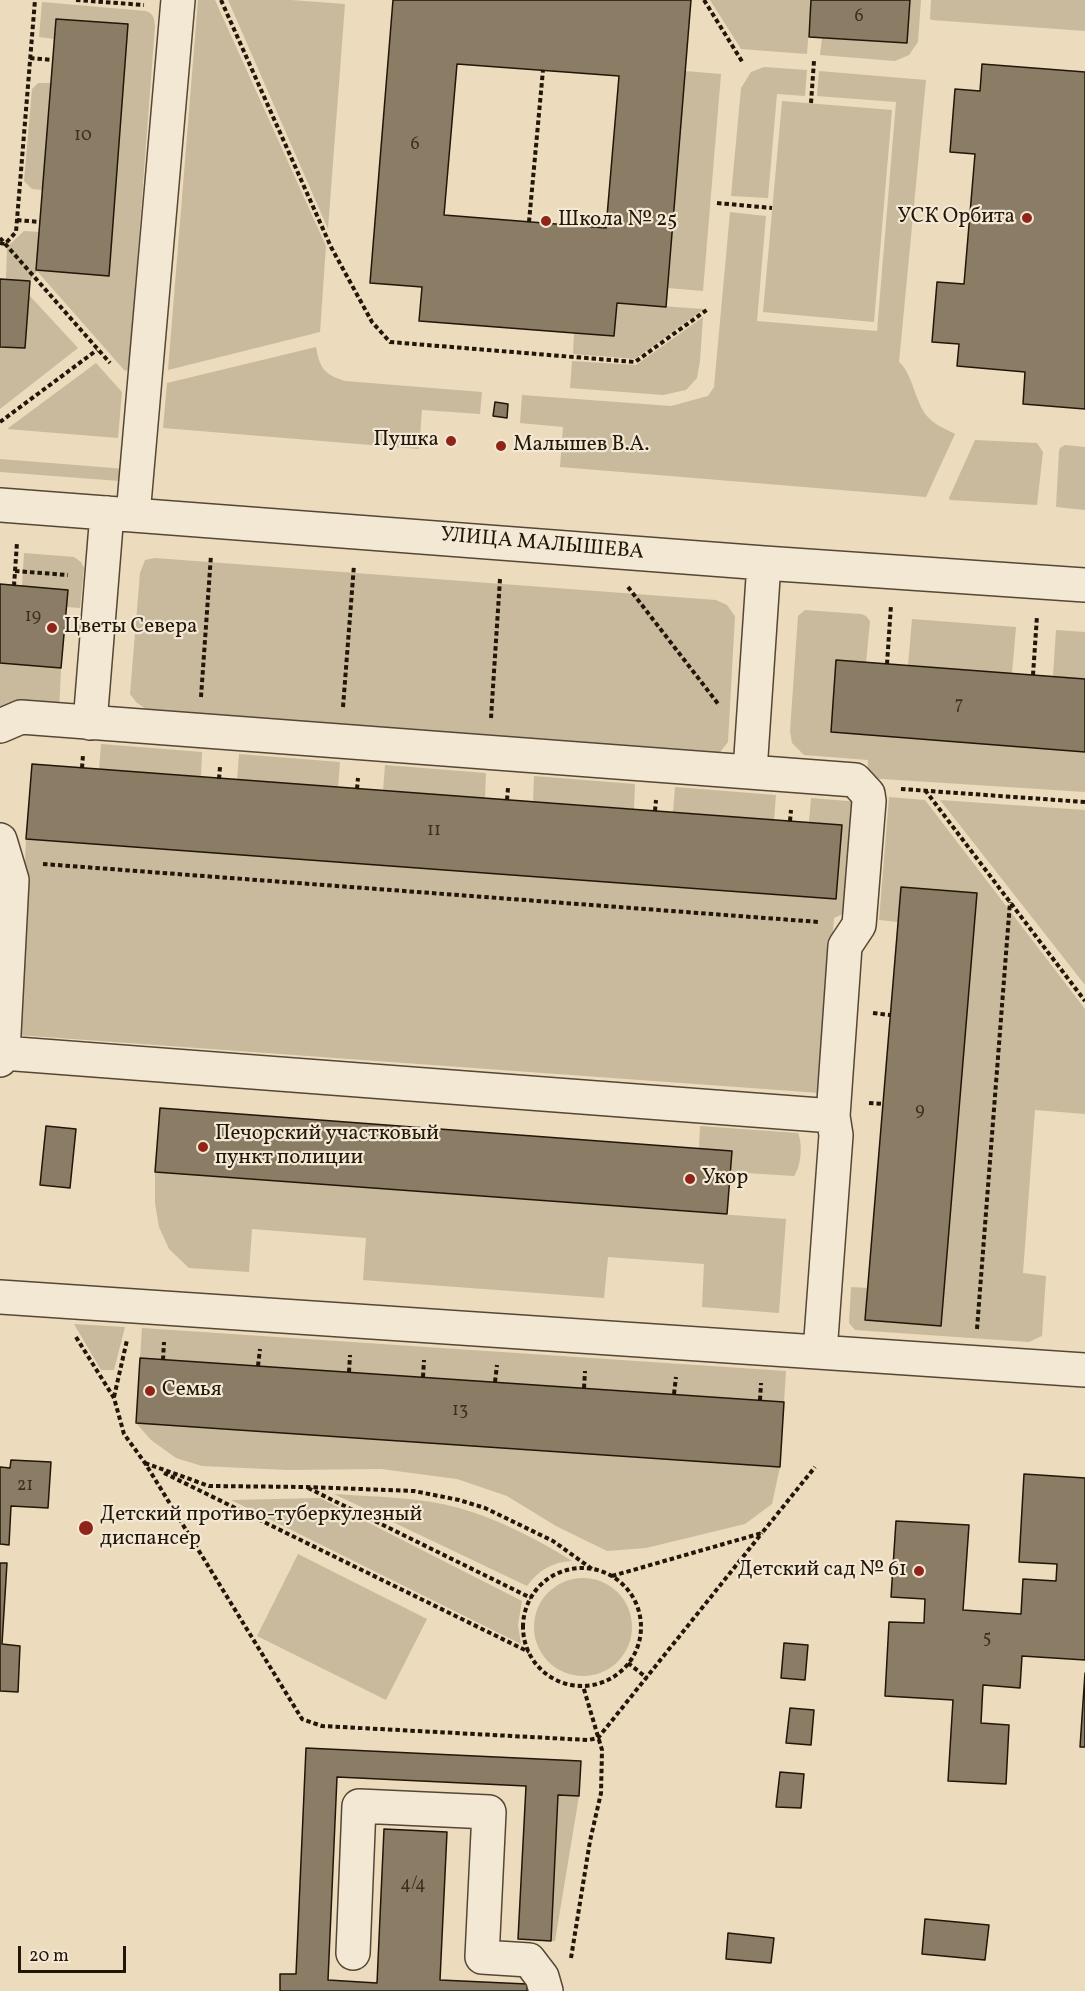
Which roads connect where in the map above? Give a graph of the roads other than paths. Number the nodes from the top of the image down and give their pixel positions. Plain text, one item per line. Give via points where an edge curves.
1 (178, 4) edge
2 (0, 505) edge
3 (120, 514) junction
4 (764, 563) junction
5 (1085, 585) edge
6 (90, 723) junction
7 (0, 726) edge
8 (751, 759) junction
9 (4, 851) edge
10 (1, 1056) edge
11 (833, 1116) junction
12 (0, 1297) edge
13 (820, 1352) junction
14 (1085, 1370) edge
15 (353, 1953) dead end
16 (546, 1991) edge

1 - 3 street via 143,399
2 - 3 street, УЛИЦА МАЛЫШЕВА
3 - 4 street, УЛИЦА МАЛЫШЕВА
3 - 6 street
4 - 5 street, УЛИЦА МАЛЫШЕВА
4 - 8 street
6 - 7 street via 21,717
6 - 8 street via 489,752
8 - 11 street via 855,780 869,801 859,925 845,946
9 - 10 street via 12,879
10 - 11 street
11 - 13 street via 836,1136
12 - 13 street
13 - 14 street
15 - 16 street via 359,1806 489,1812 482,1957 529,1960 542,1977

